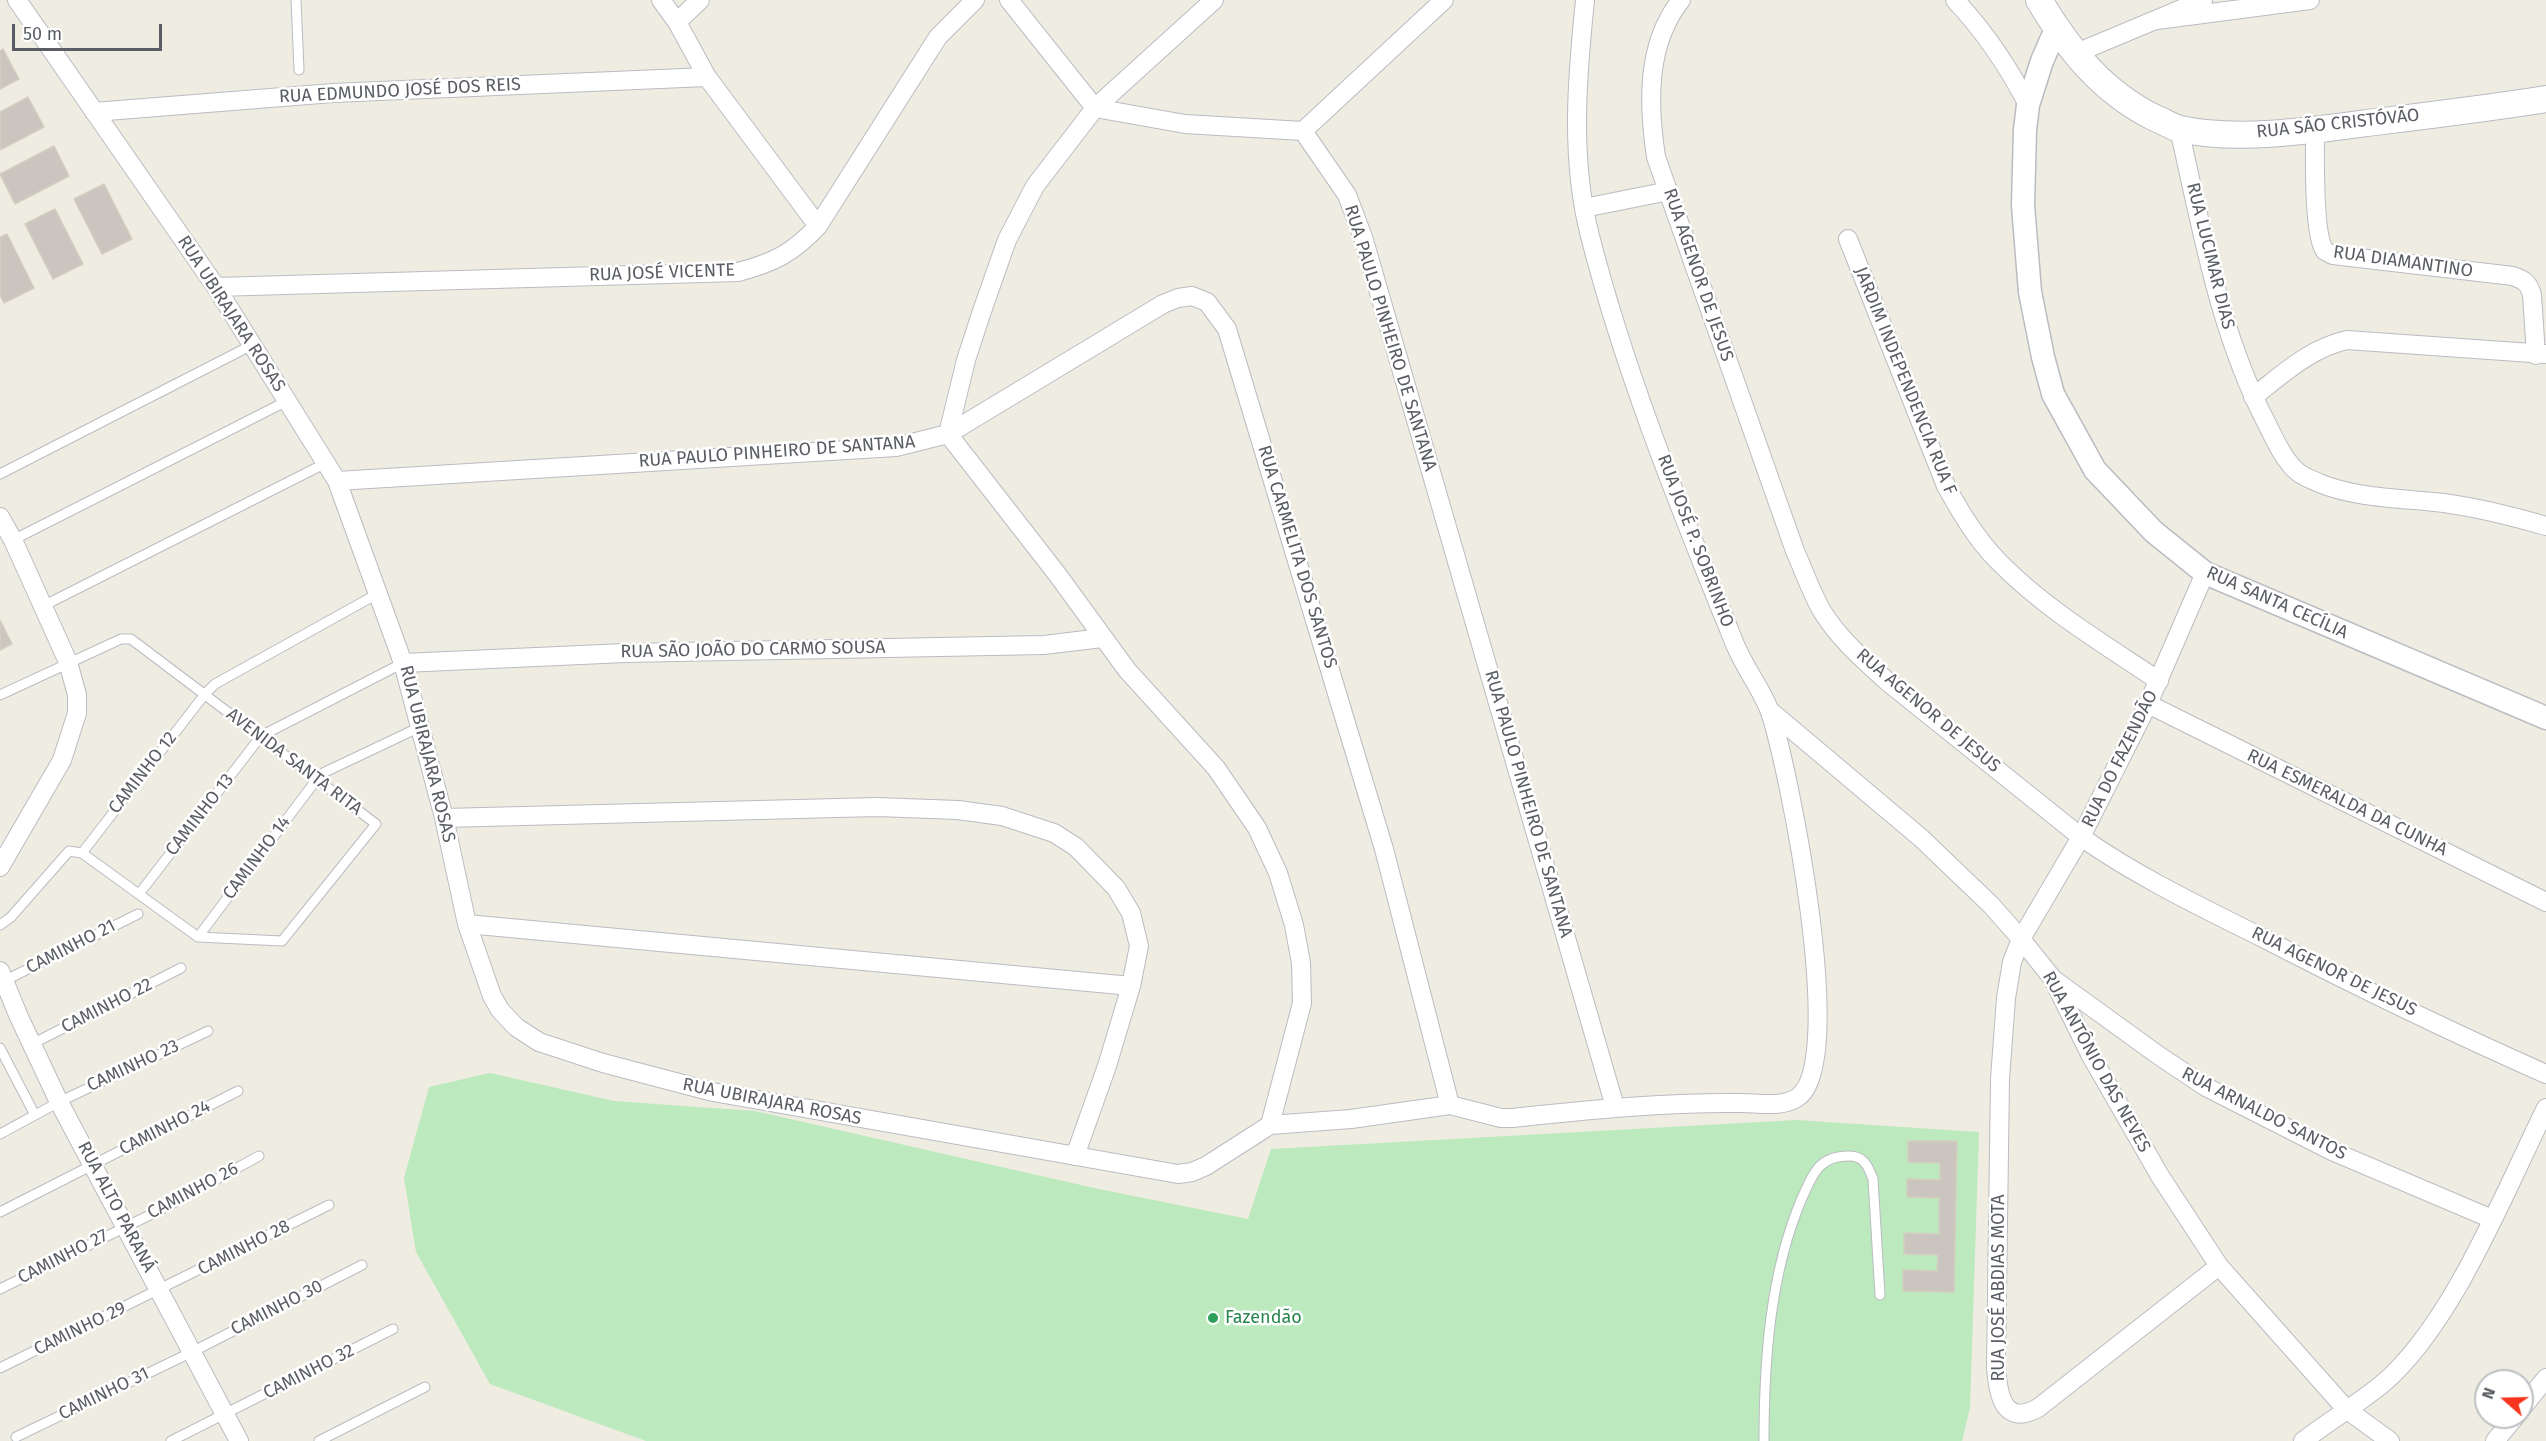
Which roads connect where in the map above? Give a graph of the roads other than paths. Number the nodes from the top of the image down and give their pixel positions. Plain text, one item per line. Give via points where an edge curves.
1 (17, 0) edge
2 (296, 0) edge
3 (661, 0) edge
4 (700, 0) edge
5 (975, 0) edge
6 (1009, 0) edge
7 (1214, 0) edge
8 (1444, 0) edge
9 (1585, 0) edge
10 (1681, 0) edge
11 (1955, 0) edge
12 (2039, 0) edge
13 (2203, 0) edge
14 (2310, 0) edge
15 (2157, 20) junction
16 (677, 22) junction
17 (2056, 29) junction
18 (2074, 54) junction
19 (299, 70) dead end
20 (707, 77) junction
21 (2546, 99) edge
22 (2028, 105) junction
23 (1095, 108) junction
24 (94, 112) junction
25 (2179, 129) junction
26 (2315, 130) junction
27 (1304, 131) junction
28 (1669, 191) junction
29 (1584, 208) junction
30 (818, 226) junction
31 (1848, 239) dead end
32 (216, 288) junction
33 (252, 345) junction
34 (2541, 355) edge
35 (2253, 397) junction
36 (287, 401) junction
37 (948, 434) junction
38 (326, 463) junction
39 (0, 474) edge
40 (337, 481) junction
41 (0, 517) edge
42 (2546, 526) edge
43 (13, 540) junction
44 (2205, 573) junction
45 (378, 593) junction
46 (43, 606) junction
47 (1102, 638) junction
48 (68, 662) junction
49 (403, 663) junction
50 (2159, 681) junction
51 (205, 694) junction
52 (0, 695) edge
53 (2148, 704) junction
54 (1769, 710) junction
55 (2546, 718) edge
56 (420, 727) junction
57 (261, 736) junction
58 (317, 779) junction
59 (444, 818) junction
60 (2081, 837) junction
61 (82, 852) junction
62 (0, 867) edge
63 (139, 894) junction
64 (2546, 902) edge
65 (138, 914) dead end
66 (467, 924) junction
67 (0, 925) edge
68 (198, 937) junction
69 (2021, 939) junction
70 (182, 968) dead end
71 (2, 976) edge
72 (2053, 979) junction
73 (1131, 986) junction
74 (208, 1031) dead end
75 (32, 1044) junction
76 (0, 1048) edge
77 (2546, 1074) edge
78 (238, 1091) dead end
79 (59, 1102) junction
80 (1450, 1105) junction
81 (1615, 1107) junction
82 (2546, 1108) edge
83 (35, 1115) junction
84 (1270, 1125) junction
85 (0, 1134) edge
86 (259, 1156) dead end
87 (1075, 1156) junction
88 (93, 1164) junction
89 (329, 1204) dead end
90 (0, 1212) edge
91 (2492, 1219) junction
92 (126, 1225) junction
93 (362, 1265) dead end
94 (2219, 1266) junction
95 (0, 1289) edge
96 (160, 1291) junction
97 (1880, 1295) dead end
98 (393, 1329) dead end
99 (192, 1352) junction
100 (0, 1368) edge
101 (2546, 1378) edge
102 (425, 1387) dead end
103 (2534, 1393) edge
104 (2346, 1409) junction
105 (225, 1415) junction
106 (2505, 1429) edge
107 (16, 1437) dead end
108 (171, 1441) edge
109 (239, 1441) edge
110 (319, 1441) edge
111 (1764, 1441) edge
112 (2303, 1441) edge
113 (2391, 1441) edge
114 (2495, 1441) edge

1 - 24 street, RUA UBIRAJARA ROSAS
2 - 19 lane
3 - 16 street
4 - 16 street
5 - 30 street, RUA JOSÉ VICENTE via 938,37
6 - 23 street
7 - 23 street
8 - 27 street
9 - 29 street, RUA JOSÉ P. SOBRINHO via 1577,81
10 - 28 street, RUA AGENOR DE JESUS via 1659,40 1651,90 1656,157
11 - 22 street via 1983,31
12 - 17 main road, RUA SÃO CRISTÓVÃO
13 - 15 street
14 - 15 street
15 - 18 street
16 - 20 street
17 - 18 main road, RUA SÃO CRISTÓVÃO
17 - 22 street, RUA SANTA CECÍLIA
18 - 25 main road, RUA SÃO CRISTÓVÃO via 2121,98
20 - 24 street, RUA EDMUNDO JOSÉ DOS REIS via 333,93
20 - 30 street
21 - 26 main road, RUA SÃO CRISTÓVÃO
22 - 44 street, RUA SANTA CECÍLIA via 2023,205 2030,292 2054,394 2095,470 2154,532
23 - 27 street via 1185,124
23 - 37 street via 1035,186 1007,240 966,360
24 - 32 street, RUA UBIRAJARA ROSAS
25 - 26 main road, RUA SÃO CRISTÓVÃO via 2229,134
25 - 35 street, RUA LUCIMAR DIAS via 2211,277
26 - 34 street, RUA DIAMANTINO via 2319,229 2325,251 2522,280 2532,294
27 - 81 street, RUA PAULO PINHEIRO DE SANTANA via 1347,195 1363,237
28 - 29 street
28 - 60 street, RUA AGENOR DE JESUS via 1795,550 1822,611 1889,683
29 - 54 street, RUA JOSÉ P. SOBRINHO via 1634,381 1739,654
30 - 32 street, RUA JOSÉ VICENTE via 787,254 738,272
31 - 50 street, JARDIM INDEPENDENCIA RUA F via 1946,486 1967,522 2021,583
32 - 33 street, RUA UBIRAJARA ROSAS
33 - 36 street, RUA UBIRAJARA ROSAS
33 - 39 lane
34 - 35 street via 2347,340 2310,354
35 - 42 street, RUA LUCIMAR DIAS via 2280,450 2299,473 2320,483 2350,492 2482,508
36 - 38 street, RUA UBIRAJARA ROSAS
36 - 43 lane
37 - 40 street, RUA PAULO PINHEIRO DE SANTANA via 896,447
37 - 47 street
37 - 80 street, RUA CARMELITA DOS SANTOS via 1163,304 1192,296 1207,302 1218,314 1227,329 1252,406 1380,838
38 - 40 street, RUA UBIRAJARA ROSAS
38 - 46 lane
40 - 45 street, RUA UBIRAJARA ROSAS
41 - 43 street
43 - 46 street
44 - 50 street, RUA DO FAZENDÃO
44 - 55 street, RUA SANTA CECÍLIA
45 - 49 street, RUA UBIRAJARA ROSAS
45 - 51 lane, CAMINHO 12 via 215,684
46 - 48 street
47 - 49 street, RUA SÃO JOÃO DO CARMO SOUSA via 1044,645 625,652
47 - 84 street via 1216,768 1257,828 1278,873 1301,963 1302,1003
48 - 51 lane, AVENIDA SANTA RITA via 121,639 131,639
48 - 52 lane
48 - 62 street via 77,695 69,746
49 - 56 street, RUA UBIRAJARA ROSAS
49 - 57 lane
50 - 53 street, RUA DO FAZENDÃO
51 - 57 lane, AVENIDA SANTA RITA
51 - 61 lane, CAMINHO 12
53 - 60 street, RUA DO FAZENDÃO
53 - 64 street, RUA ESMERALDA DA CUNHA
54 - 69 street, RUA ANTÔNIO DAS NEVES via 1921,838
54 - 81 street, RUA JOSÉ P. SOBRINHO via 1814,933 1816,1020 1811,1080 1799,1096 1784,1103
56 - 58 lane
56 - 59 street, RUA UBIRAJARA ROSAS
57 - 58 lane, AVENIDA SANTA RITA
57 - 63 lane, CAMINHO 13
58 - 68 lane, CAMINHO 14
58 - 68 lane, AVENIDA SANTA RITA via 376,824 282,940
59 - 66 street, RUA UBIRAJARA ROSAS
59 - 73 street via 877,807 1002,816 1054,833 1076,846 1116,888 1137,930 1138,956
60 - 69 street, RUA DO FAZENDÃO
60 - 77 street, RUA AGENOR DE JESUS via 2172,892
61 - 63 lane
61 - 67 lane via 69,851
63 - 68 lane
65 - 71 lane, CAMINHO 21
66 - 73 street
66 - 87 street, RUA UBIRAJARA ROSAS via 500,1010 539,1042 713,1092
69 - 72 street, RUA ANTÔNIO DAS NEVES
69 - 94 street, RUA JOSÉ ABDIAS MOTA via 2007,987 2000,1078 1996,1367 2004,1403 2012,1413 2020,1415 2038,1408
70 - 75 lane, CAMINHO 22
71 - 75 street, RUA ALTO PARANÁ
72 - 91 street, RUA ARNALDO SANTOS via 2206,1087 2332,1151
72 - 94 street, RUA ANTÔNIO DAS NEVES via 2125,1116
73 - 87 street
74 - 79 lane, CAMINHO 23
75 - 79 street, RUA ALTO PARANÁ
76 - 83 lane
78 - 88 lane, CAMINHO 24
79 - 83 lane, CAMINHO 23
79 - 88 street, RUA ALTO PARANÁ
80 - 81 street via 1501,1118
80 - 84 street
82 - 91 street
83 - 85 lane, CAMINHO 23
84 - 87 street, RUA UBIRAJARA ROSAS via 1192,1172 1178,1174
86 - 92 lane, CAMINHO 26
88 - 90 lane, CAMINHO 24
88 - 92 street, RUA ALTO PARANÁ
89 - 96 lane, CAMINHO 28
91 - 104 street via 2447,1303 2420,1341 2381,1385
92 - 95 lane, CAMINHO 27
92 - 96 street, RUA ALTO PARANÁ
93 - 99 lane, CAMINHO 30
94 - 104 street, RUA ANTÔNIO DAS NEVES
96 - 99 street, RUA ALTO PARANÁ
96 - 100 lane, CAMINHO 29
97 - 111 lane via 1869,1167 1852,1156 1833,1157 1811,1179 1787,1238 1764,1382
98 - 105 lane, CAMINHO 32
99 - 105 street, RUA ALTO PARANÁ
99 - 107 lane, CAMINHO 31
101 - 103 street
102 - 110 lane
104 - 112 street
104 - 113 street, RUA ANTÔNIO DAS NEVES
105 - 108 lane, CAMINHO 32
105 - 109 street, RUA ALTO PARANÁ
106 - 114 street

